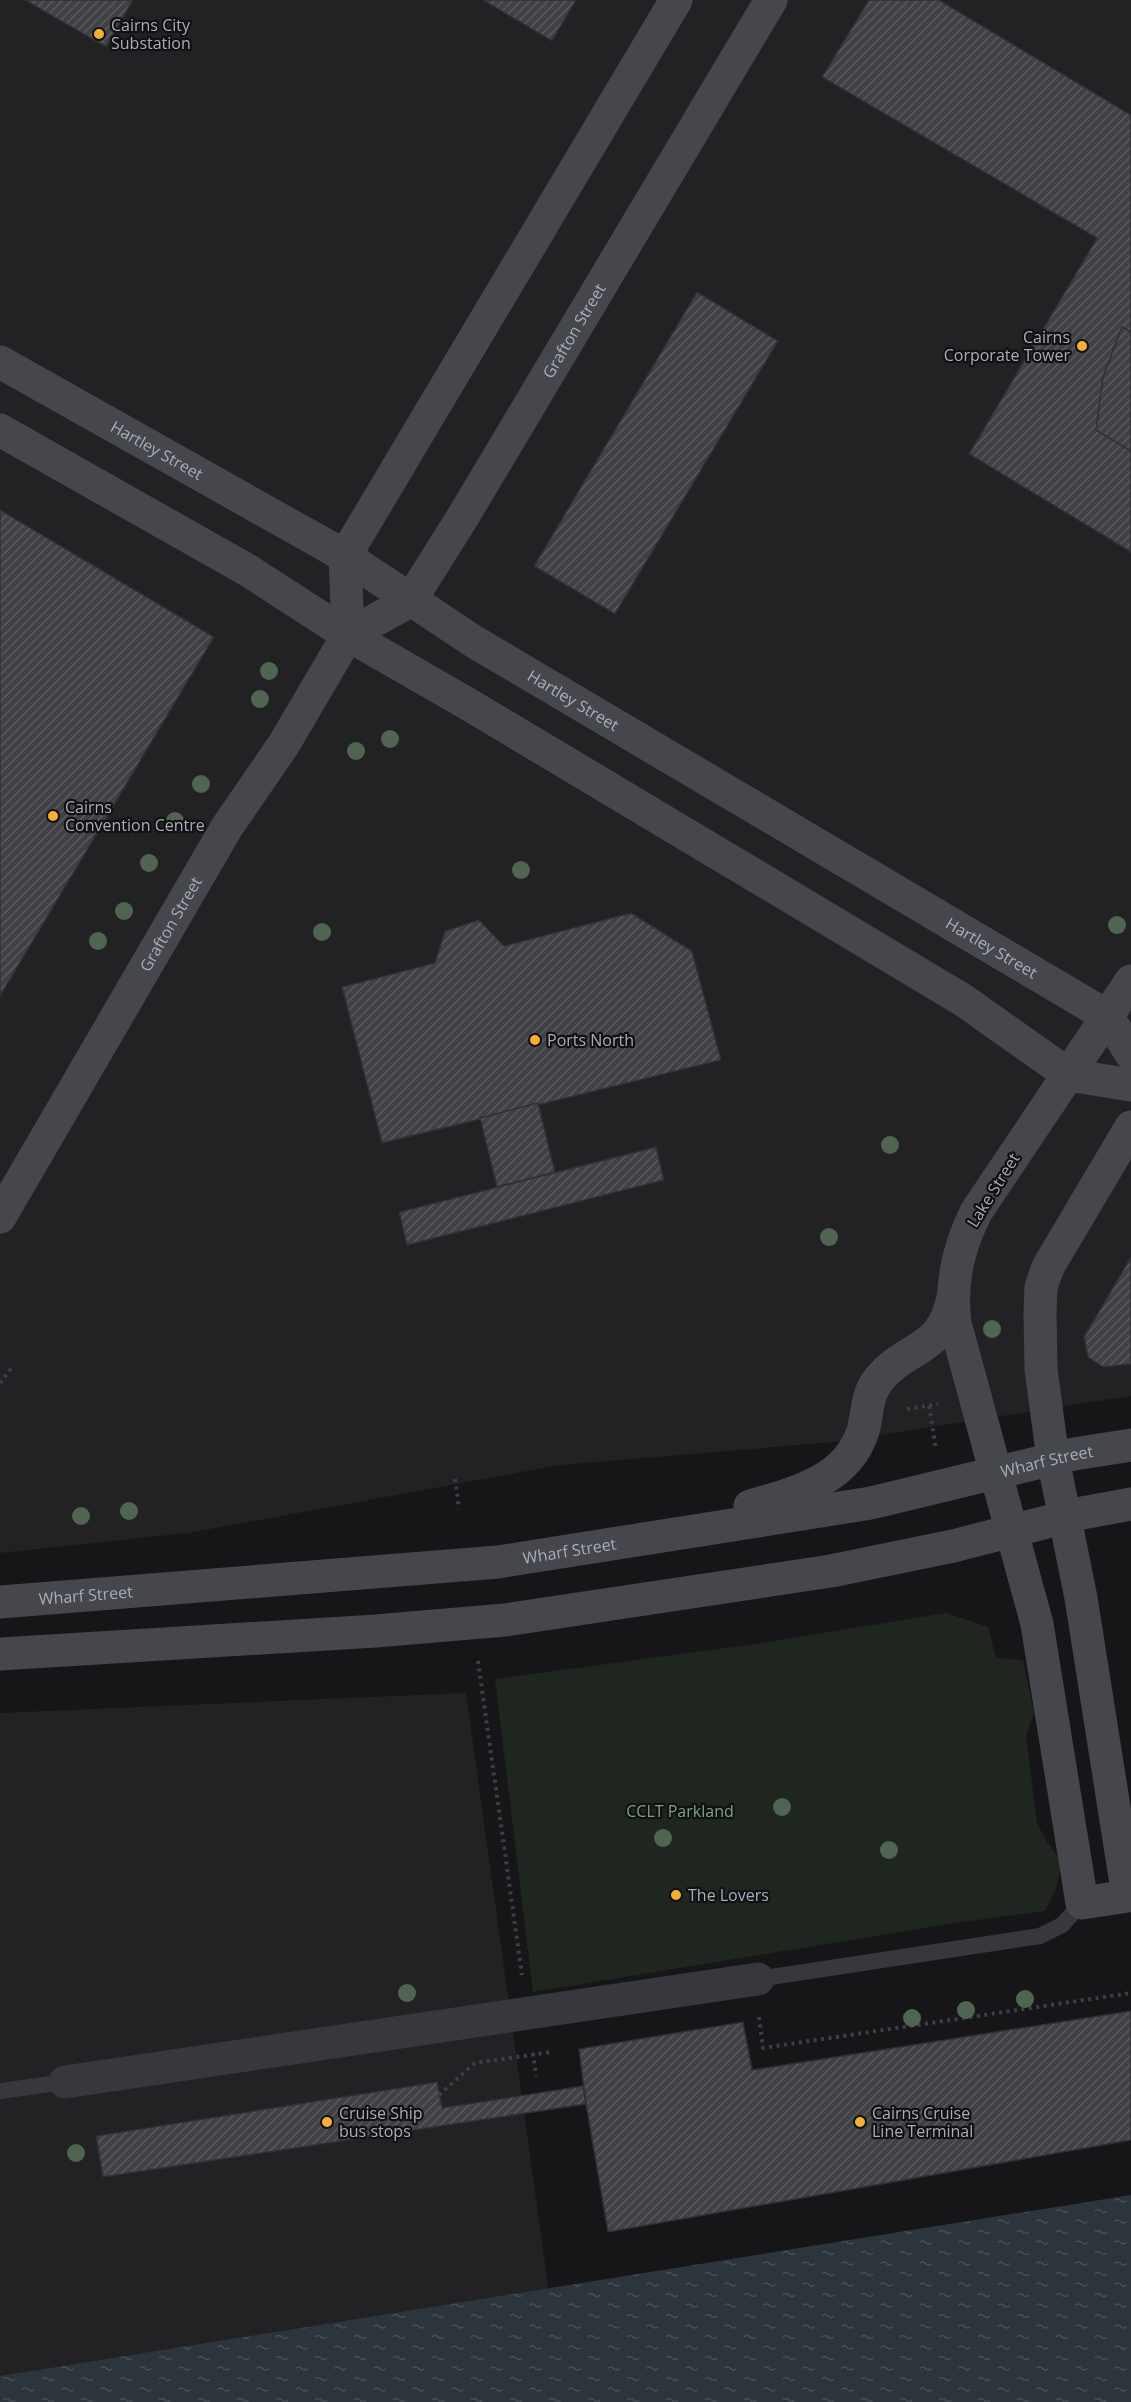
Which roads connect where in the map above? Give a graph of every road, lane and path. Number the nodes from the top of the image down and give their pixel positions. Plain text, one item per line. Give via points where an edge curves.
1 (676, 0) edge
2 (771, 0) edge
3 (0, 362) edge
4 (0, 429) edge
5 (345, 556) junction
6 (410, 601) junction
7 (348, 635) junction
8 (1131, 981) edge
9 (1107, 1016) junction
10 (1131, 1054) edge
11 (1069, 1075) junction
12 (1131, 1085) edge
13 (1131, 1127) edge
14 (0, 1218) edge
15 (953, 1297) junction
16 (12, 1367) dead end
17 (0, 1383) edge
18 (940, 1404) dead end
19 (929, 1406) junction
20 (897, 1410) dead end
21 (1131, 1445) edge
22 (936, 1450) dead end
23 (1053, 1458) junction
24 (996, 1472) junction
25 (455, 1479) dead end
26 (1131, 1504) edge
27 (459, 1509) dead end
28 (1065, 1517) junction
29 (1011, 1530) junction
30 (621, 1542) junction
31 (0, 1602) edge
32 (0, 1654) edge
33 (478, 1658) dead end
34 (1082, 1904) junction
35 (758, 1979) joint
36 (1131, 1993) edge
37 (527, 2013) junction
38 (759, 2016) dead end
39 (556, 2051) dead end
40 (533, 2055) junction
41 (536, 2076) dead end
42 (65, 2082) joint
43 (0, 2091) edge
44 (439, 2095) dead end

1 - 5 street
2 - 6 street, Grafton Street
3 - 5 street, Hartley Street
4 - 7 street via 249,571
5 - 6 street, Hartley Street
5 - 7 street
6 - 7 street, Grafton Street
6 - 9 street, Hartley Street
7 - 11 street via 963,1000
7 - 14 street, Grafton Street via 284,744 227,827
8 - 9 street, Lake Street
9 - 10 street, Hartley Street
9 - 11 street, Lake Street
11 - 12 street
11 - 15 street, Lake Street via 976,1212 960,1251
13 - 23 street via 1042,1282 1041,1369
15 - 24 street, Lake Street via 955,1323
15 - 30 street via 947,1320 935,1337 879,1379 868,1399 858,1442 838,1470 780,1498
16 - 17 path
18 - 19 path
19 - 20 path
19 - 22 path
21 - 23 street, Wharf Street
23 - 24 street, Wharf Street
23 - 28 street
24 - 29 street, Lake Street
24 - 30 street, Wharf Street via 872,1503
25 - 27 path
26 - 28 street
28 - 29 street
28 - 34 street via 1128,1896
29 - 32 street via 831,1571 495,1621
29 - 34 street, Lake Street via 1037,1624
30 - 31 street, Wharf Street via 466,1565
33 - 37 path
34 - 35 lane via 1062,1925 1040,1936
35 - 37 street
36 - 38 path via 763,2048
37 - 42 street
39 - 40 path
40 - 41 path
40 - 44 path via 475,2063
42 - 43 lane

